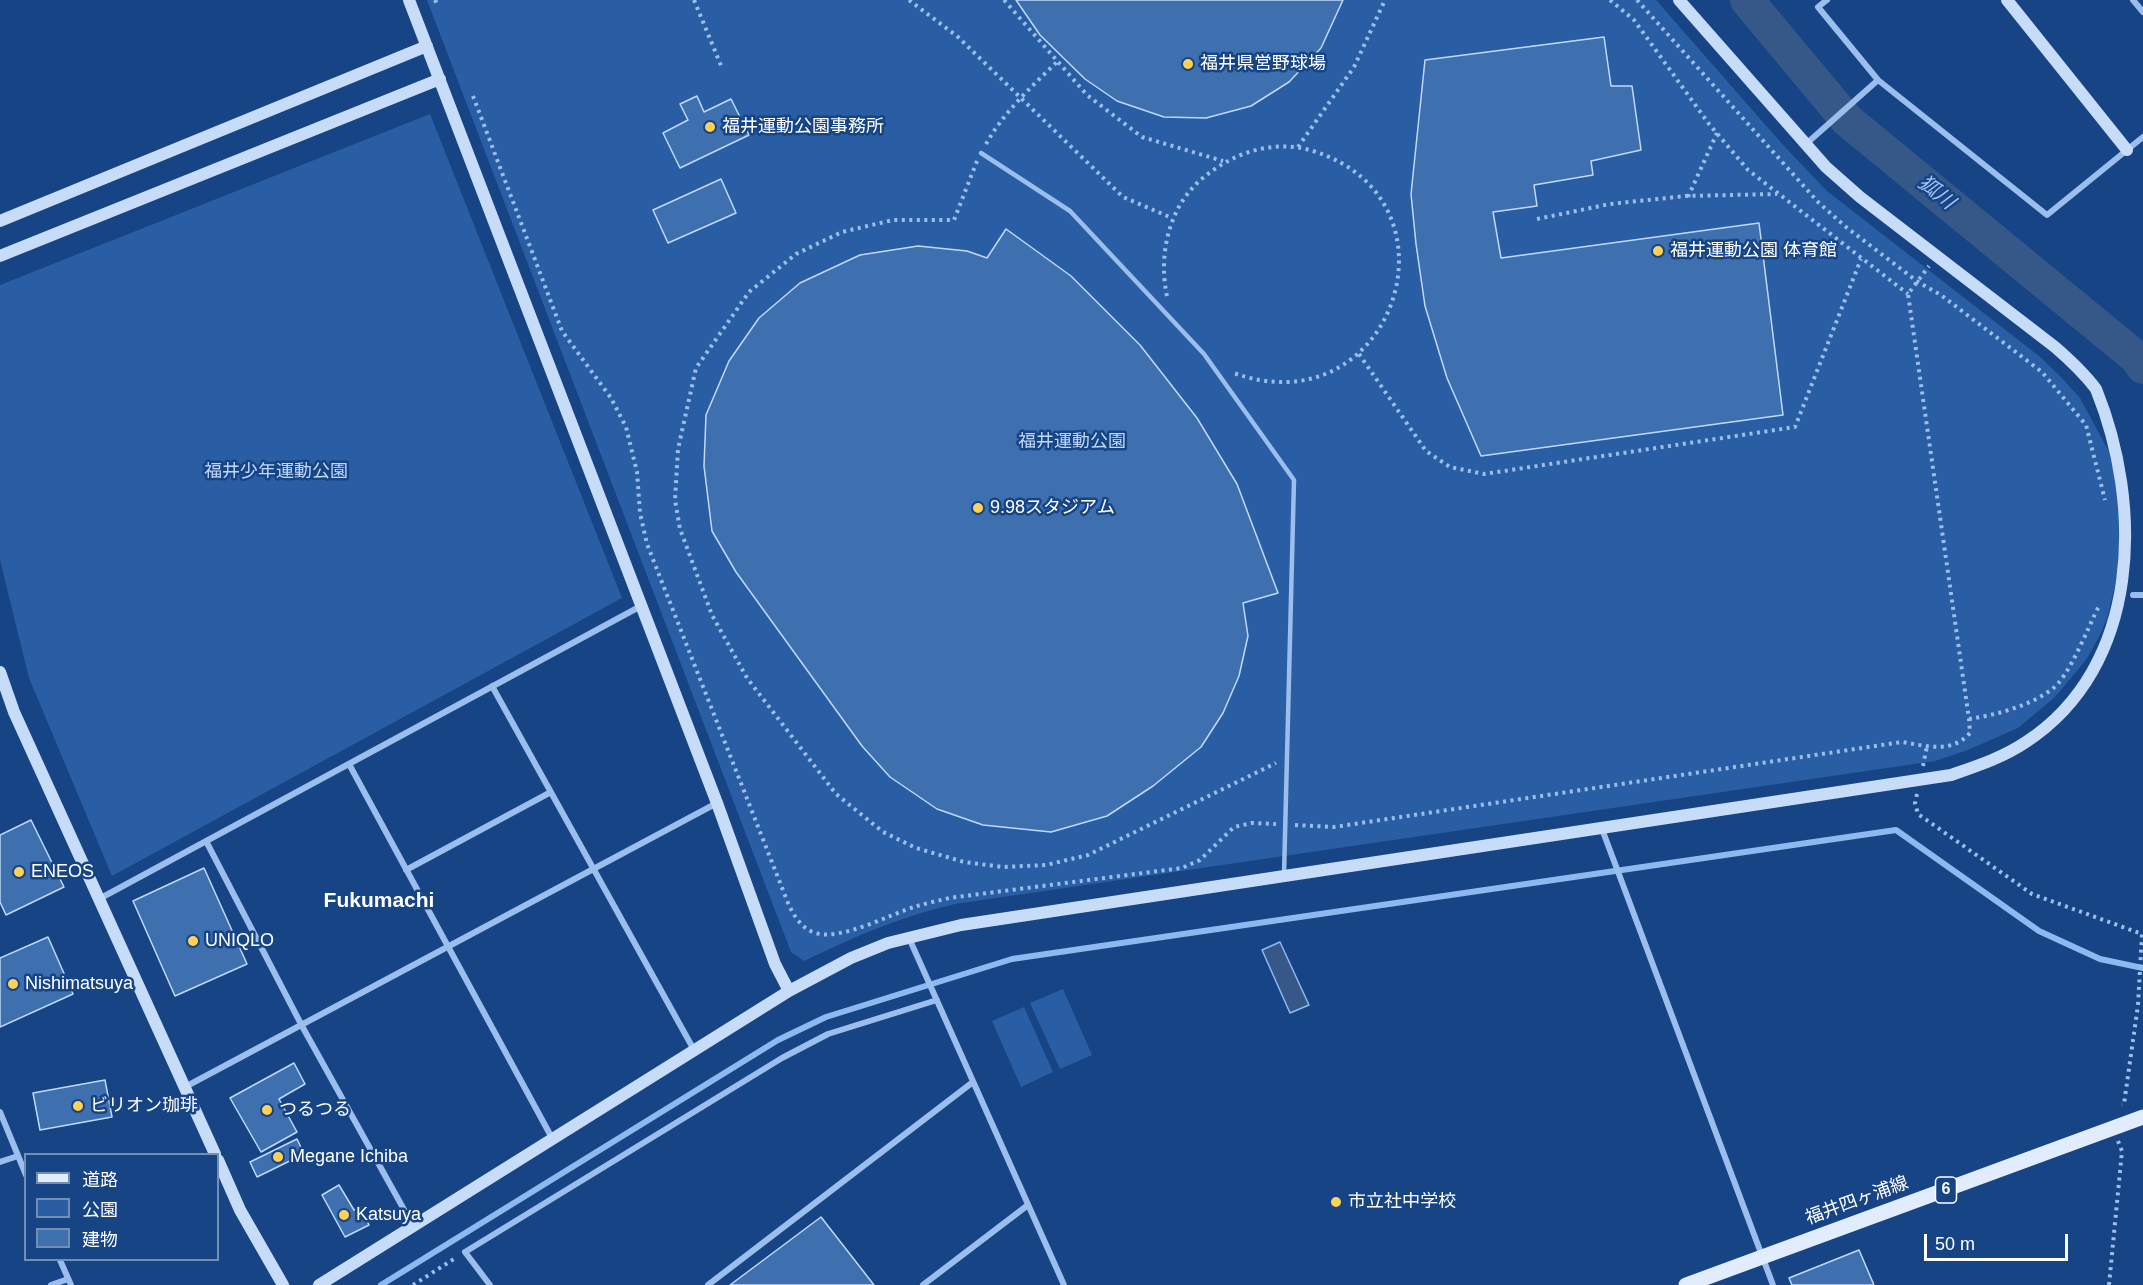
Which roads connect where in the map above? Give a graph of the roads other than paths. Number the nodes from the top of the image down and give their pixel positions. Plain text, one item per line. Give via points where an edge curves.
1 (409, 0) edge
2 (1679, 0) edge
3 (1827, 0) edge
4 (2007, 0) edge
5 (2133, 0) edge
6 (2143, 12) edge
7 (427, 46) junction
8 (440, 79) junction
9 (1878, 80) junction
10 (2143, 137) edge
11 (1806, 144) junction
12 (2127, 150) junction
13 (981, 153) road end
14 (0, 221) edge
15 (0, 255) edge
16 (2130, 464) dead end
17 (2137, 591) edge
18 (641, 606) junction
19 (0, 672) edge
20 (492, 686) junction
21 (349, 764) junction
22 (551, 792) junction
23 (717, 803) junction
24 (1602, 829) junction
25 (206, 841) junction
26 (593, 869) junction
27 (405, 870) junction
28 (1284, 875) junction
29 (99, 899) junction
30 (909, 937) junction
31 (448, 948) junction
32 (789, 991) junction
33 (936, 998) junction
34 (302, 1026) junction
35 (694, 1050) junction
36 (973, 1082) junction
37 (184, 1087) junction
38 (0, 1113) edge
39 (2136, 1120) edge
40 (552, 1137) junction
41 (214, 1153) edge
42 (18, 1156) junction
43 (0, 1162) edge
44 (219, 1162) edge
45 (24, 1170) edge
46 (1028, 1205) junction
47 (412, 1224) junction
48 (1762, 1256) junction
49 (60, 1261) edge
50 (69, 1282) edge
51 (51, 1285) edge
52 (283, 1285) edge
53 (319, 1285) edge
54 (490, 1285) edge
55 (708, 1285) edge
56 (923, 1285) edge
57 (1064, 1285) edge
58 (1686, 1285) edge
59 (1773, 1285) edge

1 - 7 street
2 - 11 street
3 - 9 street via 1818,7
4 - 12 street
5 - 6 street
7 - 8 street
7 - 14 street
8 - 15 street
8 - 18 street
9 - 11 street
9 - 12 street via 2047,215
10 - 12 street
11 - 16 street via 1860,197 2079,368 2110,413
13 - 28 lane via 1070,211 1204,354 1294,480
17 - 24 street via 2100,669 2076,699 2026,742 1989,762 1951,775
18 - 20 street
18 - 23 street
19 - 29 street
20 - 21 street
20 - 22 street
21 - 25 street
21 - 27 street
22 - 26 street
22 - 27 street
23 - 26 street
23 - 32 street
24 - 28 street
24 - 48 street
25 - 29 street
25 - 34 street
26 - 31 street
26 - 35 street
27 - 31 street
28 - 30 street via 961,925
29 - 37 street
30 - 32 street via 851,958
30 - 33 street
31 - 34 street
31 - 40 street
32 - 35 street
33 - 36 street
33 - 54 street via 828,1034 782,1058 465,1252
34 - 37 street
34 - 47 street
35 - 40 street
36 - 46 street
36 - 55 street
37 - 41 street
38 - 42 street
39 - 48 main road, 福井四ヶ浦線 / 6
40 - 47 street
42 - 43 street
42 - 45 street
44 - 52 street via 240,1210
46 - 56 street
46 - 57 street
47 - 53 street
48 - 58 main road, 福井四ヶ浦線 / 6
48 - 59 street
49 - 50 street
50 - 51 street

